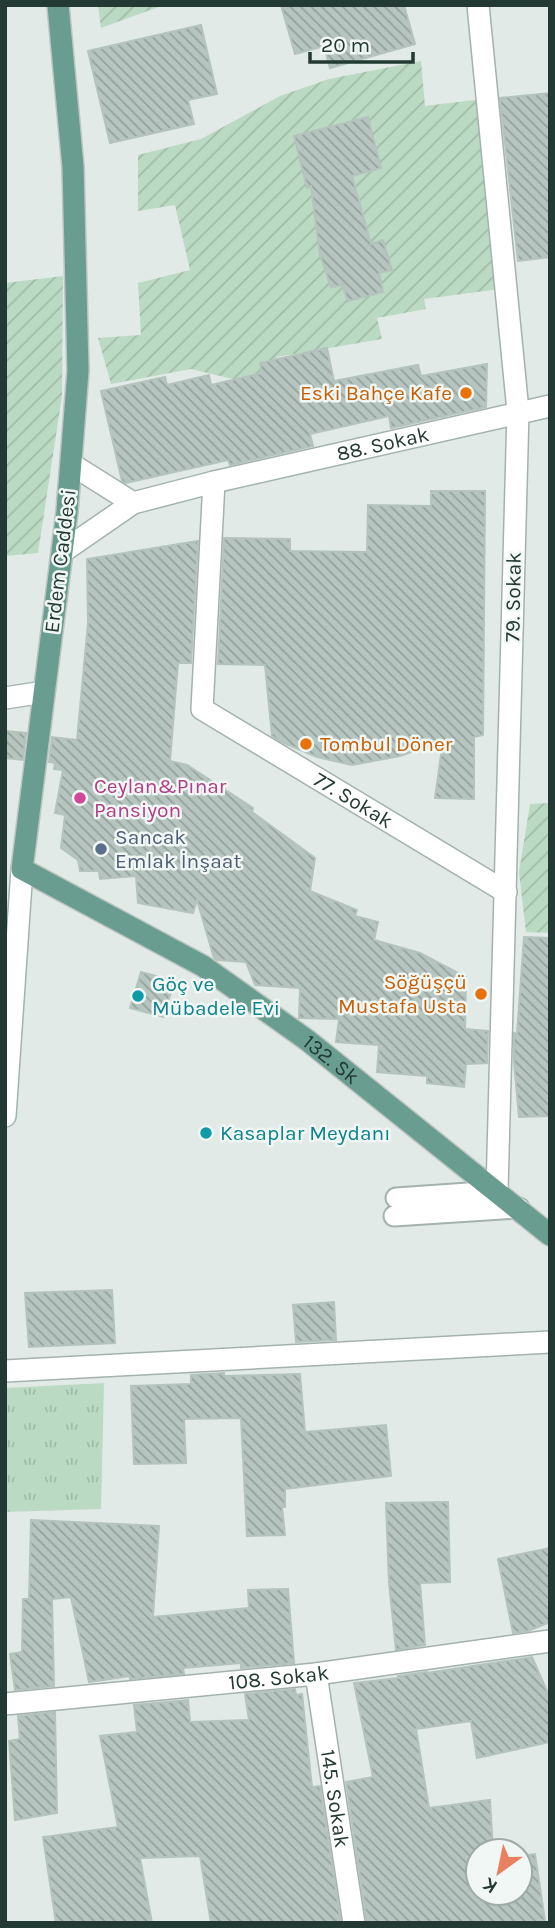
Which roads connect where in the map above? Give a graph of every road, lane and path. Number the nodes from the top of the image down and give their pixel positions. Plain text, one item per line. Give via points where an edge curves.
1 (58, 5) edge
2 (478, 5) edge
3 (550, 406) edge
4 (518, 411) junction
5 (71, 464) junction
6 (214, 482) junction
7 (134, 503) junction
8 (62, 552) junction
9 (44, 692) junction
10 (5, 698) edge
11 (22, 869) junction
12 (506, 892) junction
13 (5, 1116) edge
14 (497, 1191) junction
15 (519, 1209) junction
16 (550, 1235) edge
17 (550, 1342) edge
18 (5, 1371) edge
19 (550, 1641) edge
20 (316, 1674) junction
21 (5, 1704) edge
22 (354, 1923) edge

1 - 5 main road, Erdem Caddesi via 73,167 78,371
2 - 4 street, 79. Sokak
3 - 4 street, 88. Sokak
4 - 6 street, 88. Sokak
4 - 12 street, 79. Sokak
5 - 7 street
5 - 8 main road, Erdem Caddesi
6 - 7 street, 88. Sokak
6 - 12 street, 77. Sokak via 202,709
7 - 8 street, 88. Sokak
8 - 9 main road, Erdem Caddesi
9 - 10 street
9 - 11 main road, Erdem Caddesi
11 - 13 street, Erdem Caddesi
11 - 14 main road, 132. Sk via 203,966 307,1040
12 - 14 street, 79. Sokak
14 - 15 main road, 132. Sk
14 - 15 lane via 395,1207
15 - 16 main road, 132. Sk
17 - 18 street
19 - 20 street, 108. Sokak
20 - 21 street, 108. Sokak
20 - 22 street, 145. Sokak

